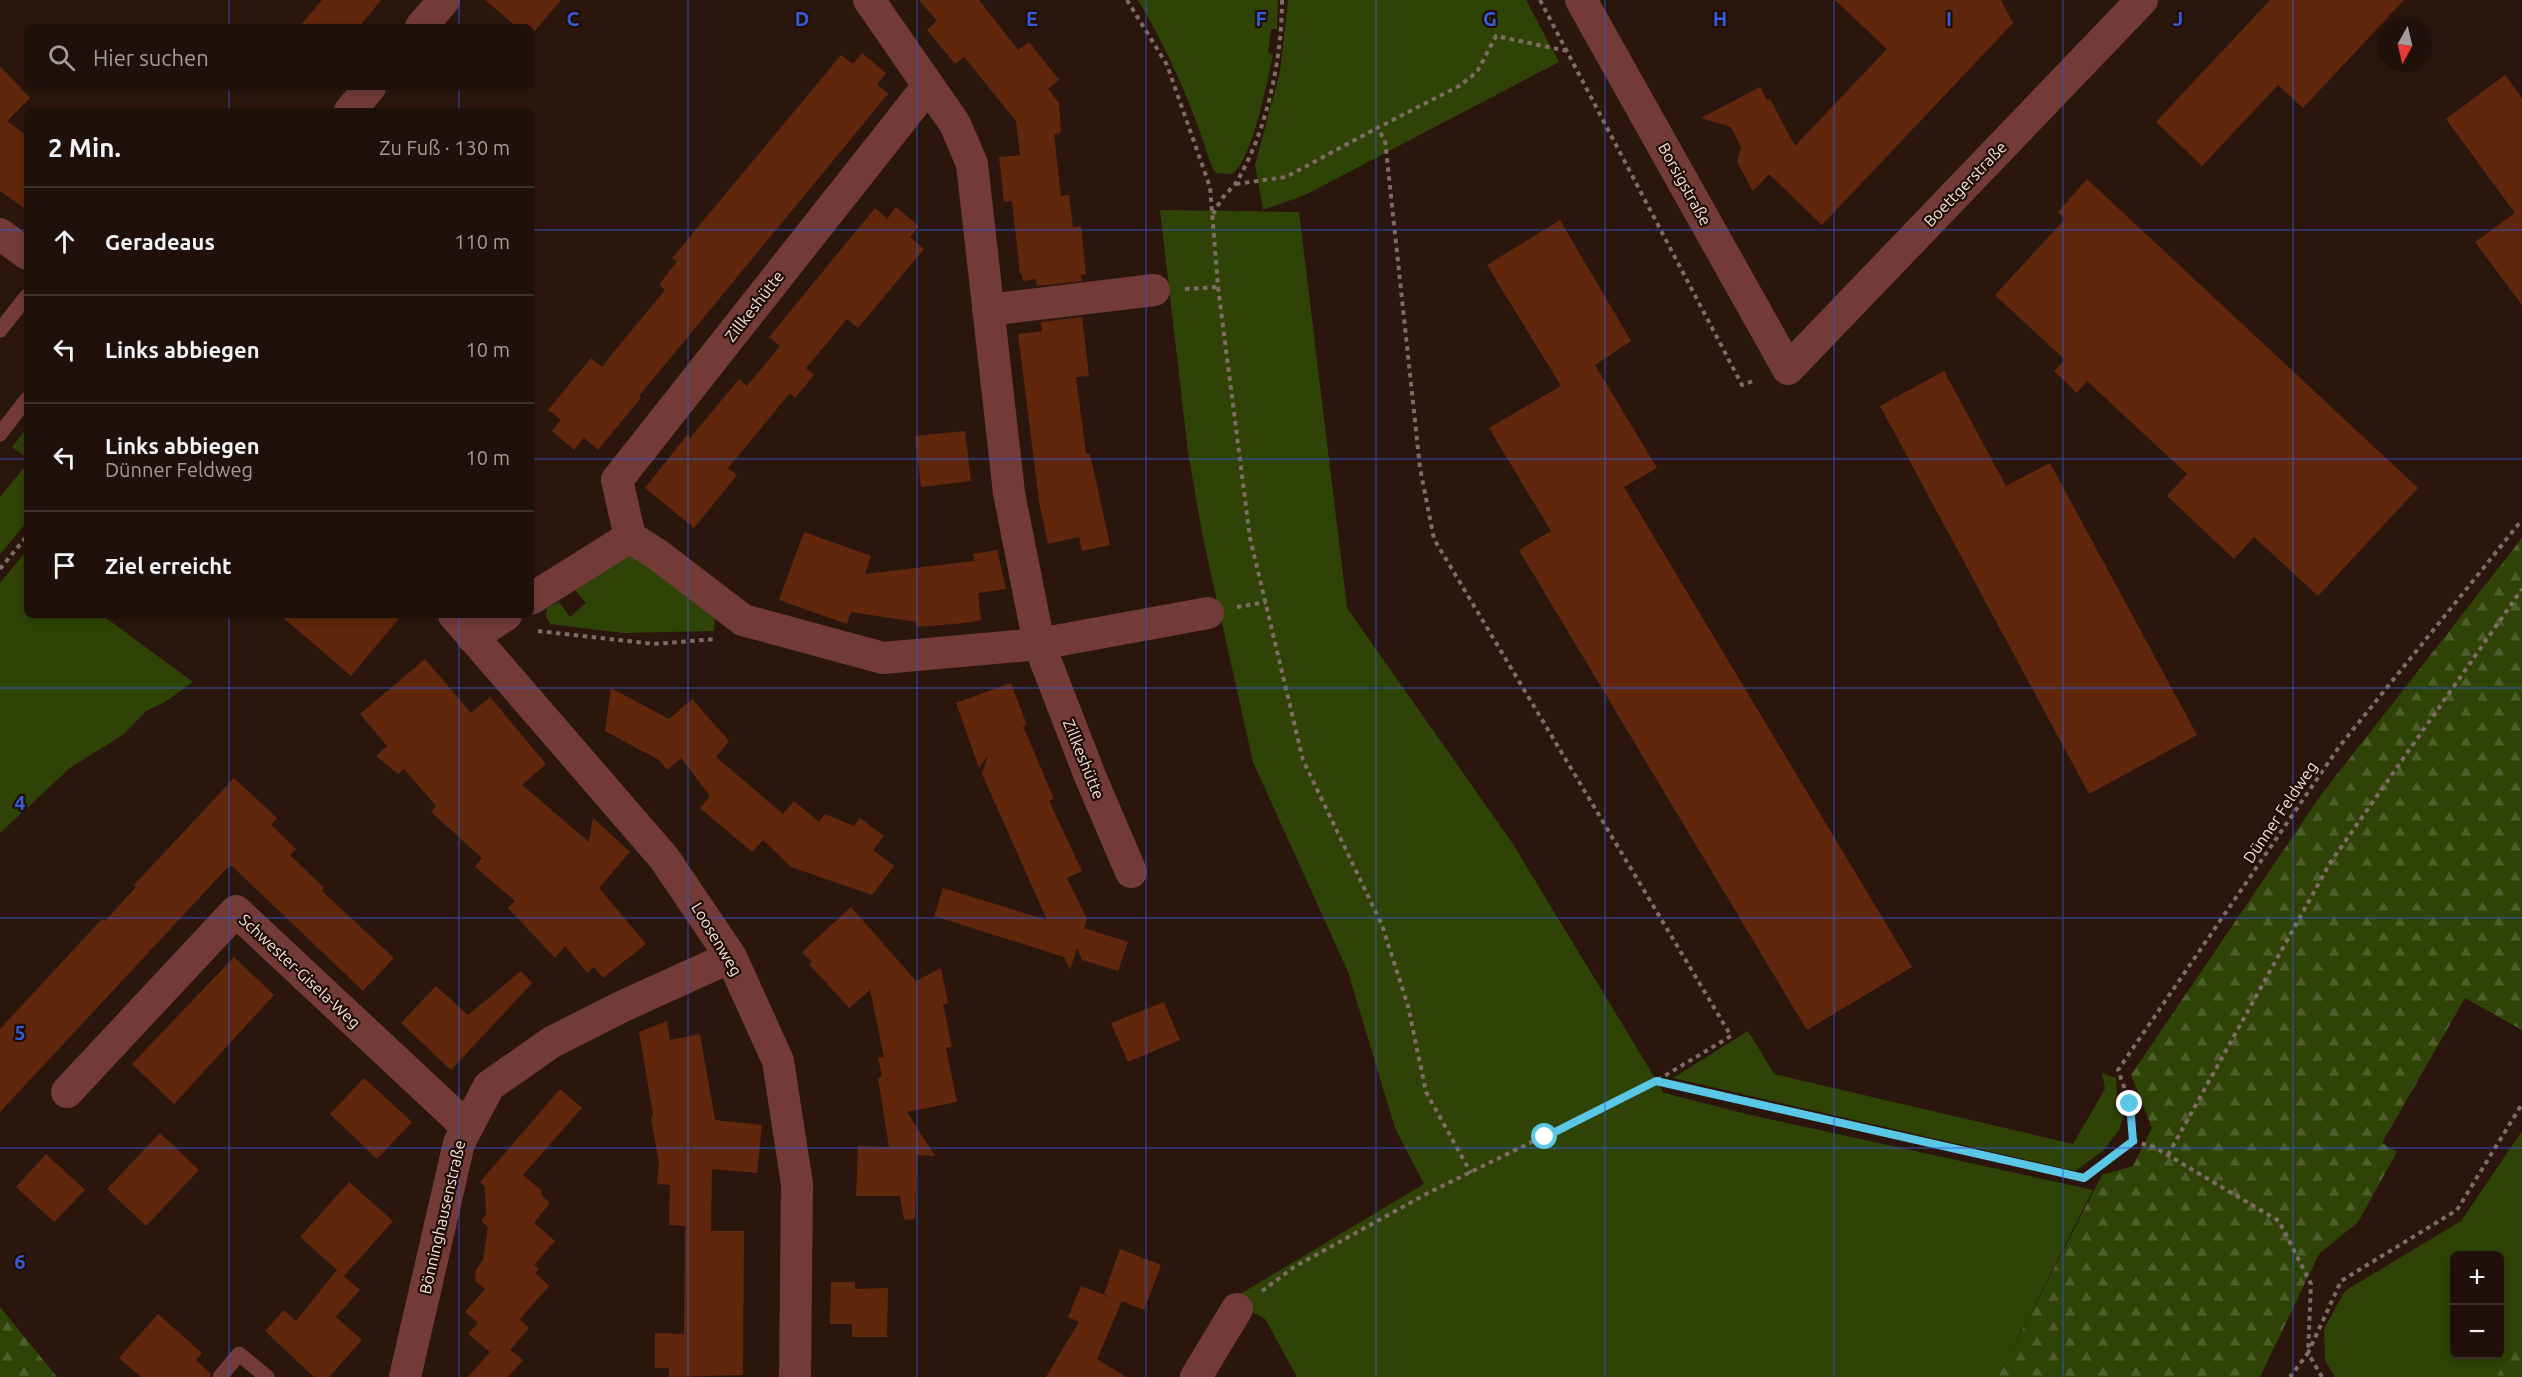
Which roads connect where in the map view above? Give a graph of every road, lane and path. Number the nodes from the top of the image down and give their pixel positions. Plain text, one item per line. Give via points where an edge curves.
1 (444, 0) edge
2 (1127, 0) edge
3 (1282, 0) edge
4 (1540, 0) edge
5 (1581, 0) edge
6 (2142, 0) edge
7 (877, 10) edge
8 (424, 24) edge
9 (1567, 51) junction
10 (928, 86) junction
11 (368, 90) edge
12 (352, 108) edge
13 (1377, 128) junction
14 (1236, 184) junction
15 (1213, 215) junction
16 (0, 234) edge
17 (24, 252) edge
18 (1154, 290) dead end
19 (24, 300) edge
20 (988, 310) junction
21 (0, 330) edge
22 (1788, 369) junction
23 (24, 403) edge
24 (0, 434) edge
25 (2522, 520) edge
26 (630, 537) junction
27 (24, 540) edge
28 (0, 569) edge
29 (2522, 589) edge
30 (534, 597) edge
31 (1208, 612) dead end
32 (743, 620) junction
33 (481, 623) edge
34 (1040, 644) junction
35 (1131, 872) dead end
36 (731, 957) junction
37 (1656, 1081) junction
38 (67, 1092) dead end
39 (2522, 1104) edge
40 (466, 1126) junction
41 (2133, 1141) junction
42 (2168, 1155) junction
43 (1471, 1173) junction
44 (1236, 1309) joint
45 (2308, 1353) junction
46 (220, 1377) edge
47 (267, 1377) edge
48 (405, 1377) edge
49 (795, 1377) edge
50 (1196, 1377) edge
51 (2290, 1377) edge
52 (2322, 1377) edge

1 - 8 street
2 - 15 path via 1167,65 1210,187
3 - 14 path via 1282,29 1273,83 1252,152
4 - 9 path
5 - 22 street, Borsigstraße
6 - 22 street, Boettgerstraße
7 - 10 street, Zillkeshütte
9 - 13 path via 1496,36 1478,72 1459,86
9 - 22 path via 1742,385
10 - 20 street, Zillkeshütte via 955,124 972,164
10 - 26 street, Zillkeshütte via 617,480
11 - 12 street
13 - 14 path via 1286,177
13 - 37 path via 1384,140 1420,468 1434,539 1731,1036
14 - 15 path via 1224,195
15 - 43 path via 1218,287 1250,538 1303,760 1382,925 1408,1006 1426,1092
16 - 17 street
18 - 20 street
19 - 21 lane
20 - 34 street, Zillkeshütte via 1009,493
23 - 24 lane
25 - 41 path, Dünner Feldweg via 2339,747 2118,1070 2130,1104
26 - 30 street
26 - 32 street
27 - 28 path
29 - 42 path via 2330,863
31 - 34 street
32 - 33 path via 716,639 654,644
32 - 34 street via 883,658
33 - 36 street, Loosenweg via 664,858
34 - 35 street, Zillkeshütte
36 - 40 street, Bönninghausenstraße via 552,1042 489,1086
36 - 49 street, Loosenweg via 778,1061 797,1184
37 - 41 path via 2084,1178
37 - 43 path
38 - 40 street, Schwester-Gisela-Weg via 236,911
39 - 45 path via 2457,1210 2341,1281
40 - 48 street, Bönninghausenstraße
41 - 42 path
42 - 45 path via 2279,1221 2311,1284
43 - 44 path via 1294,1267
44 - 50 street
45 - 51 path
45 - 52 path
46 - 47 lane via 239,1354

